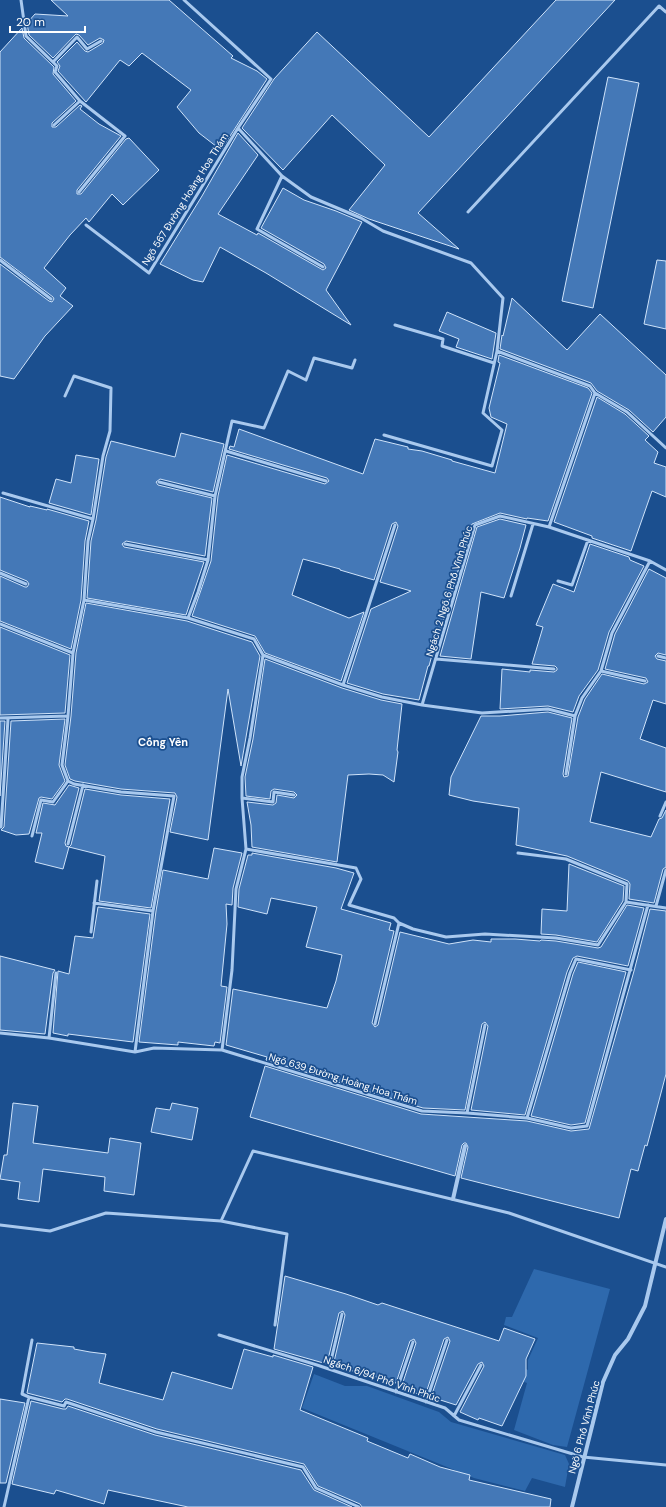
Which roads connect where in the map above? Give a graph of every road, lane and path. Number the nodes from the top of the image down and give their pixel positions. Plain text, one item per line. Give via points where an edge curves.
1 (21, 0) edge
2 (184, 0) edge
3 (666, 12) edge
4 (101, 41) dead end
5 (53, 62) junction
6 (80, 101) junction
7 (54, 125) dead end
8 (238, 128) junction
9 (282, 176) junction
10 (79, 192) dead end
11 (468, 212) dead end
12 (86, 224) dead end
13 (0, 260) edge
14 (323, 267) dead end
15 (51, 299) dead end
16 (395, 325) dead end
17 (497, 351) junction
18 (355, 360) dead end
19 (494, 363) junction
20 (596, 393) junction
21 (65, 396) dead end
22 (384, 435) dead end
23 (666, 448) edge
24 (226, 451) junction
25 (326, 481) dead end
26 (159, 482) dead end
27 (3, 493) dead end
28 (215, 496) junction
29 (93, 519) junction
30 (533, 524) junction
31 (395, 525) dead end
32 (549, 527) junction
33 (588, 540) junction
34 (125, 544) dead end
35 (208, 560) junction
36 (650, 561) junction
37 (666, 570) edge
38 (0, 573) edge
39 (558, 581) dead end
40 (26, 584) dead end
41 (511, 596) dead end
42 (84, 600) junction
43 (188, 618) junction
44 (0, 624) edge
45 (73, 653) junction
46 (263, 655) junction
47 (658, 656) dead end
48 (666, 658) edge
49 (436, 659) junction
50 (554, 669) dead end
51 (601, 671) junction
52 (645, 681) dead end
53 (344, 685) junction
54 (422, 705) junction
55 (68, 716) junction
56 (575, 716) junction
57 (0, 718) edge
58 (8, 719) junction
59 (566, 774) dead end
60 (68, 781) junction
61 (83, 785) junction
62 (294, 795) dead end
63 (242, 798) junction
64 (666, 802) edge
65 (660, 816) dead end
66 (0, 827) edge
67 (32, 836) dead end
68 (68, 844) dead end
69 (246, 849) junction
70 (518, 853) dead end
71 (666, 870) edge
72 (97, 881) dead end
73 (626, 902) junction
74 (94, 903) junction
75 (648, 904) junction
76 (656, 906) junction
77 (666, 908) edge
78 (153, 911) junction
79 (399, 923) junction
80 (91, 932) dead end
81 (631, 970) junction
82 (56, 973) dead end
83 (375, 1024) dead end
84 (485, 1025) dead end
85 (0, 1033) edge
86 (49, 1038) junction
87 (222, 1050) junction
88 (135, 1052) junction
89 (467, 1113) junction
90 (527, 1118) junction
91 (465, 1146) dead end
92 (453, 1200) junction
93 (666, 1219) edge
94 (221, 1221) junction
95 (0, 1225) edge
96 (655, 1264) junction
97 (666, 1267) edge
98 (342, 1314) dead end
99 (275, 1325) dead end
100 (219, 1335) dead end
101 (32, 1340) dead end
102 (447, 1340) dead end
103 (413, 1342) dead end
104 (481, 1365) dead end
105 (328, 1369) junction
106 (396, 1392) junction
107 (30, 1397) junction
108 (426, 1402) junction
109 (454, 1416) junction
110 (583, 1457) junction
111 (666, 1465) edge
112 (4, 1507) edge
113 (359, 1507) edge
114 (572, 1507) edge

1 - 5 lane via 26,36
2 - 8 lane, Ngõ 567 Đường Hoàng Hoa Thám via 271,79
3 - 11 lane via 659,6
4 - 5 lane via 87,49 77,37
5 - 6 lane via 57,66 55,72
6 - 7 lane
6 - 10 lane via 125,136
8 - 9 lane, Ngõ 567 Đường Hoàng Hoa Thám
8 - 12 lane, Ngõ 567 Đường Hoàng Hoa Thám via 149,273
9 - 14 lane via 257,229
9 - 17 lane, Ngõ 567 Đường Hoàng Hoa Thám via 311,197 383,231 470,263 503,298
13 - 15 lane
16 - 19 lane via 443,339 442,346
17 - 19 lane, Ngõ 567 Đường Hoàng Hoa Thám
17 - 20 lane via 590,386
18 - 24 lane via 352,368 314,358 306,380 288,371 264,428 232,421
19 - 22 lane, Ngõ 567 Đường Hoàng Hoa Thám via 483,413 502,430 492,466
20 - 23 lane via 627,412
20 - 32 lane
21 - 29 lane via 74,376 111,388 110,431 102,456
24 - 25 lane
24 - 28 lane
26 - 28 lane
27 - 29 lane
28 - 35 lane
29 - 42 lane via 88,541
30 - 32 lane, Ngách 2 Ngõ 6 Phố Vĩnh Phúc
30 - 41 lane
30 - 49 lane, Ngách 2 Ngõ 6 Phố Vĩnh Phúc via 500,516 475,525
31 - 53 lane
32 - 33 lane, Ngách 2 Ngõ 6 Phố Vĩnh Phúc
33 - 36 lane, Ngách 2 Ngõ 6 Phố Vĩnh Phúc
33 - 39 lane via 572,585
34 - 35 lane
35 - 43 lane
36 - 37 lane, Ngách 2 Ngõ 6 Phố Vĩnh Phúc
36 - 51 lane via 612,633
38 - 40 lane
42 - 43 lane
42 - 45 lane
43 - 46 lane via 254,639
44 - 45 lane
45 - 55 lane
46 - 53 lane
46 - 63 lane via 242,777
47 - 48 lane
49 - 50 lane
49 - 54 lane, Ngách 2 Ngõ 6 Phố Vĩnh Phúc
51 - 52 lane
51 - 56 lane via 582,698
53 - 54 lane via 382,697
54 - 56 lane via 482,713 548,709
55 - 58 lane
55 - 60 lane via 62,765
56 - 59 lane
57 - 58 lane
58 - 66 lane
60 - 61 lane
60 - 67 lane via 53,802 41,800
61 - 68 lane
61 - 78 lane via 121,792 174,796
62 - 63 lane via 274,792 273,802
63 - 69 lane
64 - 65 lane
69 - 79 lane via 356,868 361,879 349,905 394,918
69 - 87 lane via 236,889 232,970
70 - 73 lane via 566,859 627,884
71 - 76 lane
72 - 74 lane
73 - 75 lane
73 - 79 lane via 598,945 556,938 485,934 446,937
74 - 78 lane
74 - 80 lane
75 - 76 lane
75 - 81 lane, Ngõ 639 Đường Hoàng Hoa Thám
76 - 77 lane
78 - 88 lane
79 - 83 lane
81 - 90 lane via 576,959
81 - 90 lane, Ngõ 639 Đường Hoàng Hoa Thám via 587,1126 571,1128
82 - 86 lane
84 - 89 lane
85 - 86 lane, Ngõ 639 Đường Hoàng Hoa Thám
86 - 88 lane, Ngõ 639 Đường Hoàng Hoa Thám
87 - 88 lane, Ngõ 639 Đường Hoàng Hoa Thám via 154,1048
87 - 89 lane, Ngõ 639 Đường Hoàng Hoa Thám via 422,1111
89 - 90 lane, Ngõ 639 Đường Hoàng Hoa Thám
91 - 92 street
92 - 94 lane via 253,1151
92 - 96 lane via 509,1213
93 - 96 street, Ngõ 6 Phố Vĩnh Phúc
94 - 95 lane via 106,1213 50,1232
94 - 99 lane via 287,1234
96 - 97 lane
96 - 110 street, Ngõ 6 Phố Vĩnh Phúc via 645,1306 628,1339 615,1355 603,1382
98 - 105 lane
100 - 105 lane, Ngách 6/94 Phố Vĩnh Phúc
101 - 107 lane via 22,1394
102 - 108 lane
103 - 106 lane
104 - 109 lane
105 - 106 lane, Ngách 6/94 Phố Vĩnh Phúc
106 - 108 lane, Ngách 6/94 Phố Vĩnh Phúc
107 - 112 lane
107 - 113 lane via 64,1406 66,1402 156,1432 303,1467 316,1488
108 - 109 lane, Ngách 6/94 Phố Vĩnh Phúc via 445,1408
109 - 110 lane, Ngách 6/94 Phố Vĩnh Phúc via 459,1420
110 - 111 lane, Ngách 6/94 Phố Vĩnh Phúc
110 - 114 street, Ngõ 6 Phố Vĩnh Phúc

